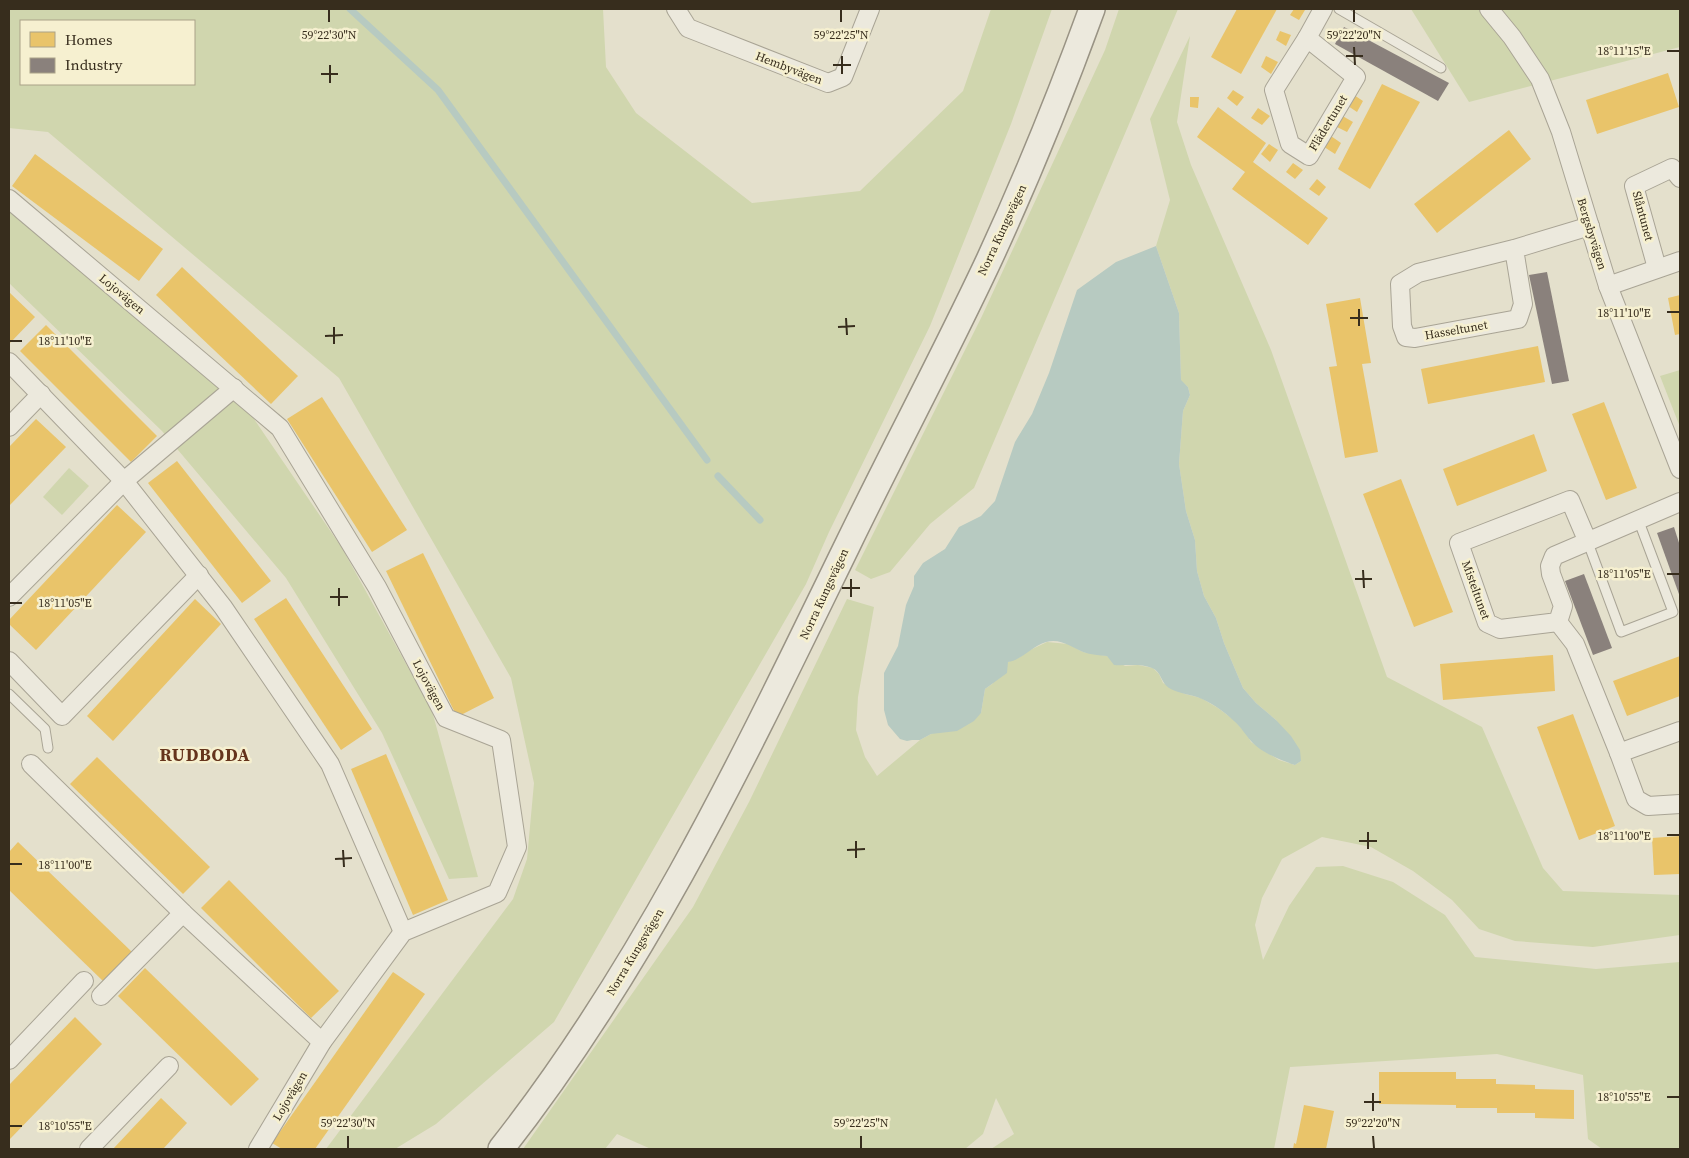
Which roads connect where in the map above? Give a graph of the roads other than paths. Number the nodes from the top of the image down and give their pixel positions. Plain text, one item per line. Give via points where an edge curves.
1 (676, 9) edge
2 (870, 9) edge
3 (1092, 9) edge
4 (1323, 9) edge
5 (1339, 9) edge
6 (1488, 9) edge
7 (1307, 38) junction
8 (1441, 68) dead end
9 (1680, 178) edge
10 (9, 199) edge
11 (1590, 226) junction
12 (1514, 250) junction
13 (1680, 261) edge
14 (1657, 268) junction
15 (1608, 286) junction
16 (9, 362) edge
17 (234, 388) junction
18 (41, 394) junction
19 (9, 427) edge
20 (1680, 469) edge
21 (124, 481) junction
22 (1680, 502) edge
23 (1638, 519) junction
24 (1587, 540) junction
25 (199, 575) junction
26 (9, 597) edge
27 (1558, 622) junction
28 (9, 661) edge
29 (9, 694) edge
30 (1680, 731) edge
31 (48, 748) dead end
32 (1619, 753) junction
33 (31, 764) dead end
34 (1680, 804) edge
35 (183, 913) junction
36 (403, 932) junction
37 (84, 982) dead end
38 (101, 996) dead end
39 (322, 1042) junction
40 (9, 1060) edge
41 (169, 1066) dead end
42 (89, 1149) edge
43 (258, 1149) edge
44 (501, 1149) edge

1 - 2 street, Hembyvägen via 688,28 828,83 843,77
3 - 44 main road, Norra Kungsvägen via 1033,162 988,262 729,786 677,882 590,1025 528,1116
4 - 7 street, Flädertunet
5 - 8 lane
6 - 11 street, Bergsbyvägen via 1512,37 1540,79 1562,132
7 - 7 street, Flädertunet via 1274,90 1290,144 1309,156 1356,76
9 - 14 street, Slåntunet via 1672,168 1634,186
10 - 17 street, Lojovägen
11 - 12 street, Hasseltunet
11 - 15 street, Bergsbyvägen
12 - 12 street, Hasseltunet via 1418,273 1400,284 1402,326 1406,337 1518,320 1524,304
13 - 14 street
14 - 15 street
15 - 20 street, Bergsbyvägen
16 - 18 street
17 - 21 street
17 - 36 street, Lojovägen via 280,428 377,587 446,718 502,740 517,847 497,893
18 - 19 street
18 - 21 street
21 - 25 street
21 - 26 street
22 - 23 street
23 - 24 street
23 - 24 lane via 1673,612 1621,632
24 - 27 street via 1554,556 1550,566 1563,606
24 - 27 street, Misteltunet via 1570,500 1459,542 1487,623 1500,629
25 - 28 street via 62,716
25 - 36 street via 330,764
27 - 32 street via 1575,644
29 - 31 lane via 45,729
30 - 32 street
32 - 34 street via 1636,799 1648,806
33 - 35 street
35 - 38 street
35 - 39 street
36 - 39 street, Lojovägen
37 - 40 street
39 - 43 street, Lojovägen
41 - 42 street

